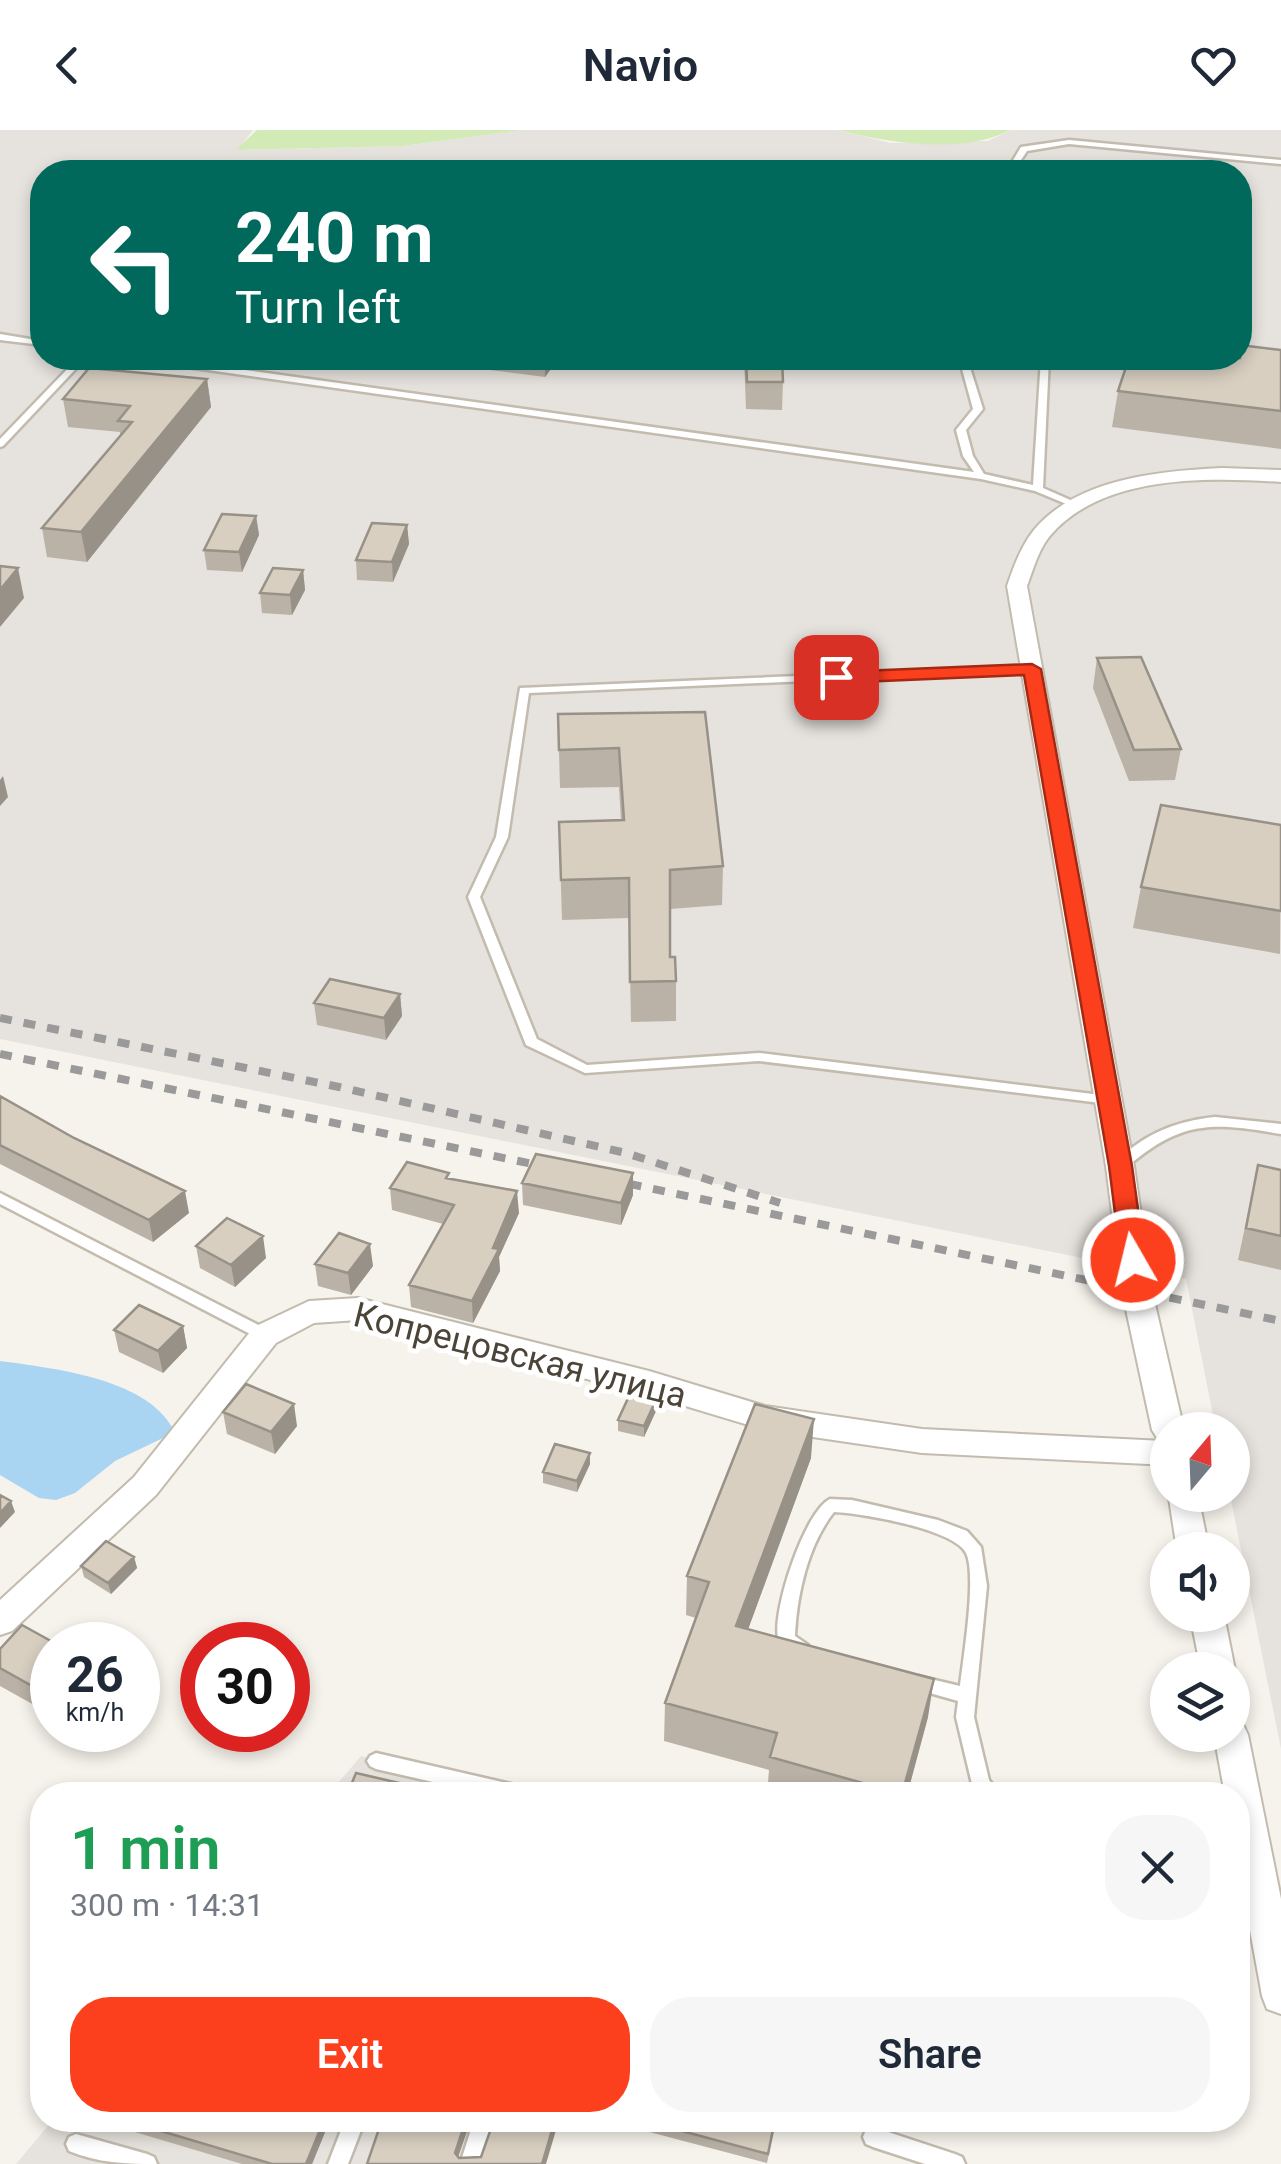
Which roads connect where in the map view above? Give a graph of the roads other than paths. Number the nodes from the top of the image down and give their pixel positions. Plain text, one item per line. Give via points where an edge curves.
1 (1017, 160) edge
2 (1281, 162) edge
3 (0, 337) edge
4 (30, 341) edge
5 (71, 370) edge
6 (229, 370) edge
7 (967, 370) edge
8 (1043, 370) edge
9 (0, 444) edge
10 (981, 476) junction
11 (1281, 476) edge
12 (1038, 489) junction
13 (1079, 506) junction
14 (1032, 669) junction
15 (1109, 1100) junction
16 (1281, 1129) edge
17 (1120, 1166) junction
18 (0, 1198) edge
19 (266, 1334) junction
20 (1164, 1412) edge
21 (1150, 1452) edge
22 (0, 1621) edge
23 (824, 1660) edge
24 (894, 1677) edge
25 (968, 1696) junction
26 (1234, 1752) edge
27 (376, 1762) dead end
28 (466, 1782) edge
29 (981, 1782) edge
30 (1237, 1782) edge
31 (1250, 1889) edge
32 (1281, 1996) edge
33 (350, 2132) edge
34 (480, 2132) edge
35 (872, 2137) dead end
36 (76, 2144) dead end
37 (147, 2164) edge
38 (338, 2164) edge
39 (470, 2164) edge
40 (954, 2164) edge

1 - 2 lane via 1024,149 1068,142
3 - 4 lane
5 - 9 lane
6 - 10 lane
7 - 10 lane via 978,409 961,430
8 - 12 lane
10 - 12 lane
11 - 13 street via 1147,482
12 - 13 lane
13 - 14 street via 1049,526 1028,553 1018,586
14 - 15 street
14 - 15 lane via 524,690 502,836 474,896 532,1042 585,1068 759,1057
15 - 17 street
16 - 17 lane via 1227,1119 1179,1124 1142,1144
17 - 20 street via 1137,1291
18 - 19 lane
19 - 21 street, Копрецовская улица via 309,1312 358,1309 766,1418 922,1441
19 - 22 street, Копрецовская улица via 145,1486
23 - 25 lane via 786,1639 796,1581 830,1505 878,1510 961,1536 976,1552
24 - 25 lane
25 - 29 lane via 966,1718
26 - 30 street
27 - 28 lane
31 - 32 street
33 - 38 lane
34 - 39 lane
35 - 40 lane
36 - 37 lane

